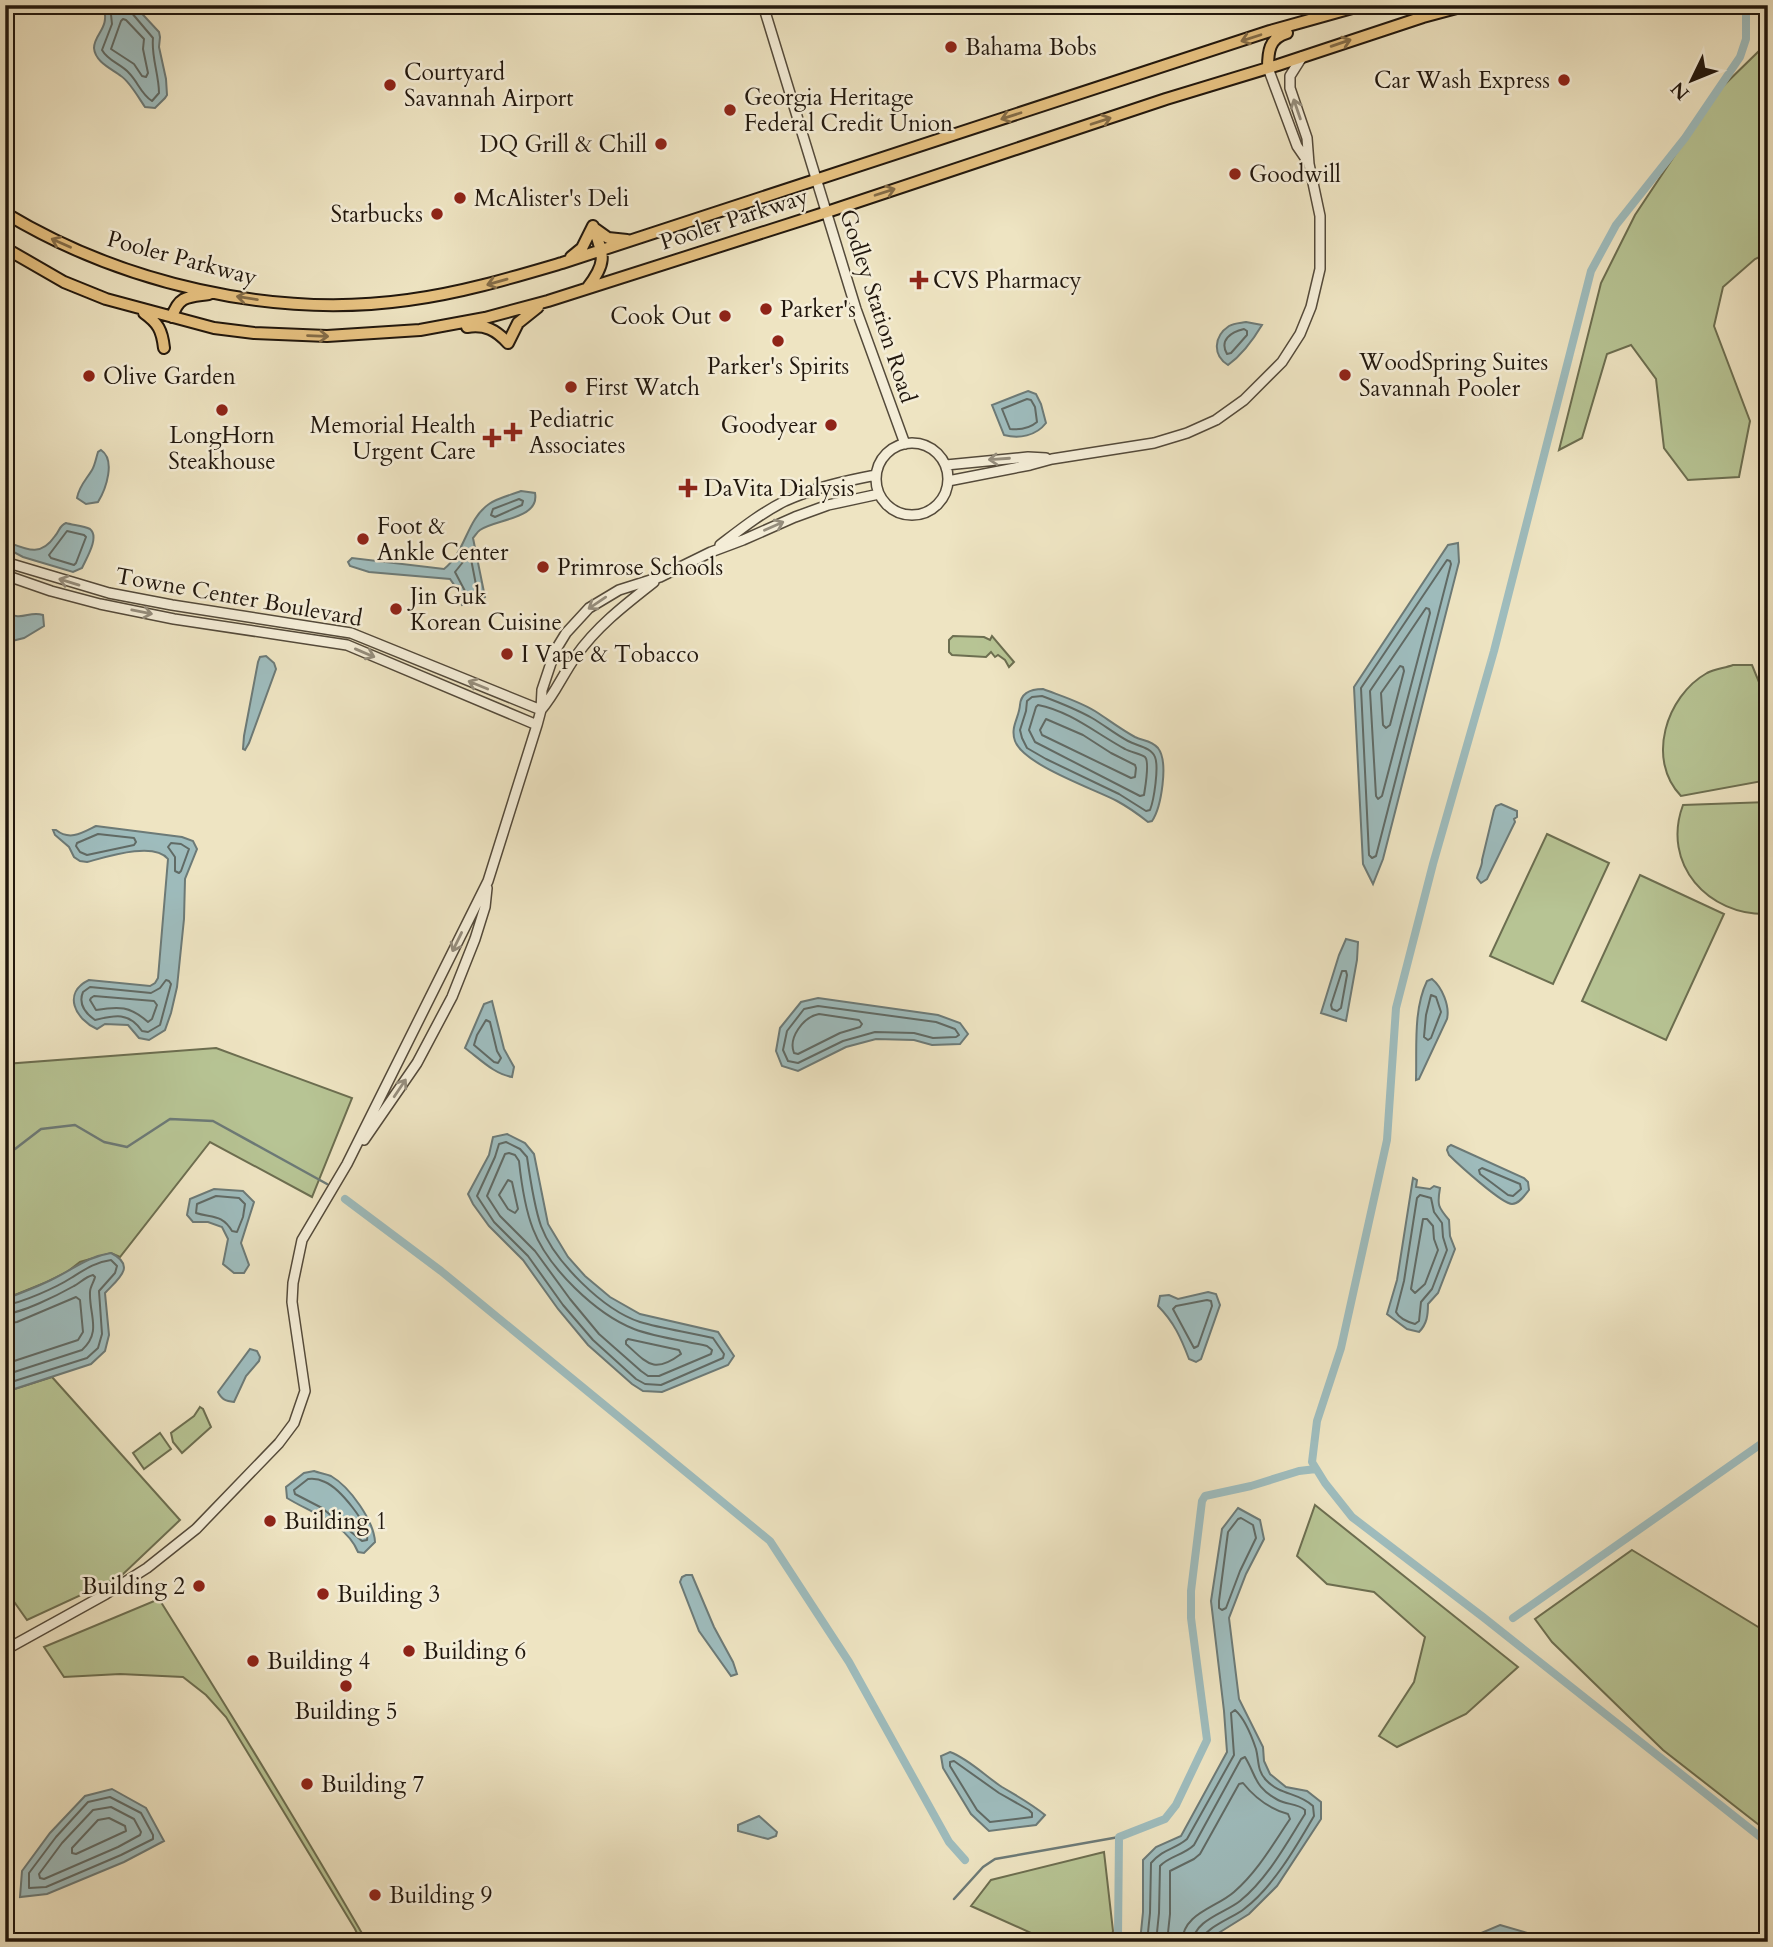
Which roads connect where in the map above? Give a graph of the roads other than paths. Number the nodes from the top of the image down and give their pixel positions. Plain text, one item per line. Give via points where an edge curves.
1 (763, 5) edge
2 (1363, 5) edge
3 (1373, 5) edge
4 (1468, 5) edge
5 (1302, 57) junction
6 (1268, 68) junction
7 (1309, 164) junction
8 (817, 180) junction
9 (827, 212) junction
10 (5, 213) edge
11 (593, 226) junction
12 (633, 240) junction
13 (5, 248) edge
14 (601, 250) junction
15 (562, 263) junction
16 (587, 288) junction
17 (215, 293) junction
18 (548, 301) junction
19 (135, 308) junction
20 (172, 317) junction
21 (420, 330) junction
22 (163, 348) dead end
23 (905, 444) junction
24 (1052, 458) junction
25 (946, 465) junction
26 (876, 475) junction
27 (948, 481) junction
28 (879, 494) junction
29 (711, 552) junction
30 (5, 562) edge
31 (5, 575) edge
32 (660, 577) junction
33 (541, 710) junction
34 (537, 725) junction
35 (488, 881) junction
36 (347, 1164) junction
37 (5, 1650) edge

1 - 8 street, Godley Station Road
2 -> 8 main road, Pooler Parkway via 1270,31
3 - 6 main road via 1278,36 1268,52
5 -> 4 main road, Pooler Parkway
5 - 6 main road, Pooler Parkway
7 -> 5 street via 1307,138 1290,88 1290,76
6 - 7 street via 1297,146
9 -> 6 main road, Pooler Parkway
7 - 24 street via 1320,216 1320,270 1300,334 1282,362 1244,400 1187,433 1154,443
8 - 9 street, Godley Station Road
8 - 12 main road, Pooler Parkway
9 - 16 main road, Pooler Parkway
9 - 23 street, Godley Station Road
17 -> 10 main road, Pooler Parkway via 119,268
11 - 12 main road via 608,238
11 - 14 main road
11 - 15 main road via 582,248
12 - 14 main road, Pooler Parkway
13 - 19 main road, Pooler Parkway via 64,282
14 - 15 main road, Pooler Parkway
14 - 16 main road via 602,266
15 -> 17 main road, Pooler Parkway via 488,285 404,300 320,304
16 - 18 main road, Pooler Parkway
17 - 20 main road via 182,300
18 - 21 main road, Pooler Parkway
18 - 21 main road via 518,323 508,343 488,327
19 - 20 main road, Pooler Parkway
19 - 22 main road via 156,321
20 -> 21 main road, Pooler Parkway via 254,333 327,336
23 - 25 street via 929,447
23 - 26 street via 885,455
24 -> 25 street
24 - 27 street
25 - 27 street
26 - 28 street
26 - 29 street via 785,501
27 - 28 street via 943,499 920,515 892,510
29 -> 28 street via 828,505
29 - 32 street
33 -> 30 street, Towne Center Boulevard via 351,632 109,593
31 -> 34 street, Towne Center Boulevard via 51,591 150,614 347,645
32 - 33 street via 615,612 586,643
32 -> 33 street via 605,597 577,620 548,668
33 - 34 street
34 - 35 street
35 -> 36 street
36 -> 35 street via 417,1063 452,997 485,907
36 - 37 street via 302,1240 292,1302 305,1391 294,1423 196,1529 147,1568

